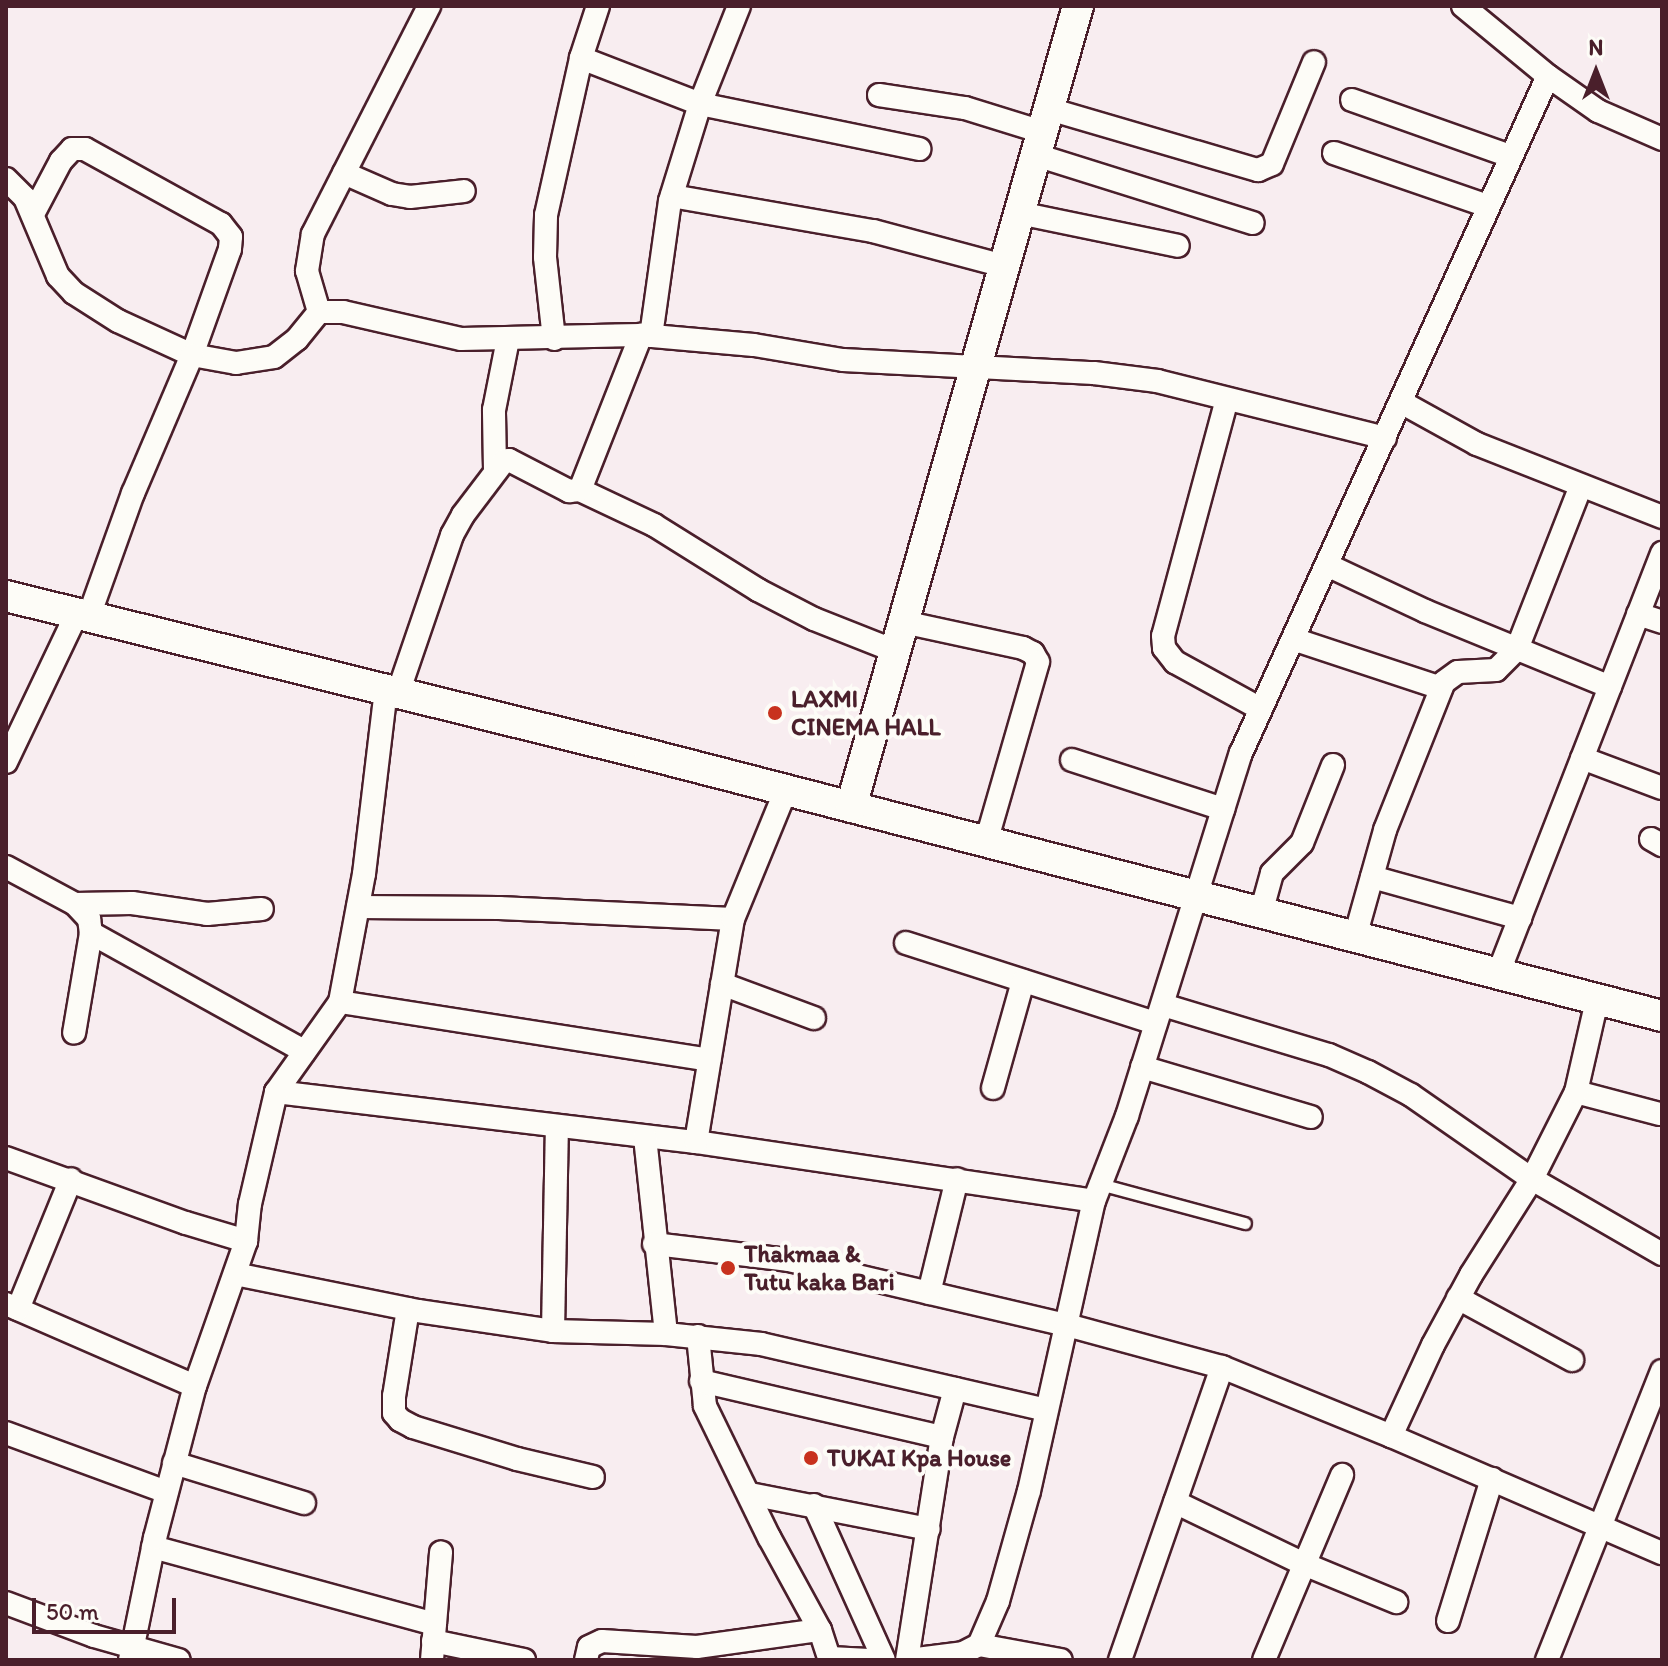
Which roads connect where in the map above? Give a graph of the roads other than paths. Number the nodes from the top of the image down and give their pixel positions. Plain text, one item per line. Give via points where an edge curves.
1 (429, 6) edge
2 (598, 6) edge
3 (739, 6) edge
4 (1078, 6) edge
5 (1463, 6) edge
6 (581, 58) junction
7 (1314, 62) dead end
8 (1548, 76) junction
9 (879, 95) dead end
10 (1352, 100) dead end
11 (700, 104) junction
12 (1042, 132) junction
13 (1662, 139) edge
14 (919, 149) dead end
15 (1334, 153) dead end
16 (1510, 156) junction
17 (344, 173) junction
18 (6, 179) edge
19 (464, 191) dead end
20 (672, 196) junction
21 (1488, 206) junction
22 (1019, 213) junction
23 (33, 214) junction
24 (1253, 223) dead end
25 (1178, 246) dead end
26 (1004, 266) junction
27 (319, 312) junction
28 (646, 336) junction
29 (508, 339) junction
30 (554, 339) junction
31 (192, 355) junction
32 (976, 366) junction
33 (1227, 399) junction
34 (1401, 402) junction
35 (1385, 438) junction
36 (495, 470) junction
37 (1581, 486) junction
38 (580, 490) junction
39 (1662, 517) edge
40 (1662, 553) edge
41 (1327, 565) junction
42 (6, 596) edge
43 (1638, 614) junction
44 (83, 615) junction
45 (1662, 622) edge
46 (899, 636) junction
47 (1293, 639) junction
48 (1517, 649) junction
49 (1610, 687) junction
50 (1441, 688) junction
51 (392, 691) junction
52 (1261, 709) junction
53 (12, 737) edge
54 (1582, 758) junction
55 (1072, 760) dead end
56 (6, 762) edge
57 (1333, 765) dead end
58 (1662, 788) edge
59 (786, 790) junction
60 (851, 807) junction
61 (1223, 809) junction
62 (986, 842) junction
63 (6, 867) edge
64 (1372, 877) junction
65 (1196, 896) junction
66 (75, 904) junction
67 (358, 907) junction
68 (262, 909) dead end
69 (1261, 913) junction
70 (1520, 918) junction
71 (733, 919) junction
72 (91, 933) junction
73 (1355, 937) junction
74 (906, 943) dead end
75 (1498, 974) junction
76 (1023, 981) junction
77 (722, 984) junction
78 (1597, 1000) junction
79 (340, 1002) junction
80 (1159, 1014) junction
81 (1662, 1016) edge
82 (814, 1018) dead end
83 (74, 1033) dead end
84 (304, 1051) junction
85 (709, 1060) junction
86 (1142, 1067) junction
87 (993, 1088) dead end
88 (276, 1092) junction
89 (1576, 1092) junction
90 (1660, 1114) edge
91 (1311, 1117) dead end
92 (557, 1126) junction
93 (645, 1137) junction
94 (696, 1142) junction
95 (6, 1158) edge
96 (71, 1179) junction
97 (957, 1179) junction
98 (1532, 1179) junction
99 (1097, 1193) junction
100 (1245, 1223) dead end
101 (246, 1241) junction
102 (654, 1244) junction
103 (1662, 1254) edge
104 (235, 1274) junction
105 (929, 1293) junction
106 (1458, 1298) junction
107 (12, 1307) edge
108 (408, 1309) junction
109 (1067, 1325) junction
110 (553, 1331) junction
111 (666, 1334) junction
112 (698, 1336) junction
113 (1572, 1360) dead end
114 (1222, 1367) junction
115 (1662, 1371) edge
116 (701, 1381) junction
117 (195, 1386) junction
118 (955, 1389) junction
119 (1046, 1410) junction
120 (6, 1433) edge
121 (1391, 1436) junction
122 (942, 1437) junction
123 (174, 1463) junction
124 (1342, 1475) dead end
125 (593, 1477) dead end
126 (1492, 1479) junction
127 (166, 1492) junction
128 (750, 1494) junction
129 (1175, 1502) junction
130 (304, 1503) dead end
131 (814, 1505) junction
132 (1601, 1526) junction
133 (929, 1529) junction
134 (153, 1547) junction
135 (441, 1552) dead end
136 (1662, 1553) edge
137 (1304, 1564) junction
138 (1396, 1602) dead end
139 (6, 1603) edge
140 (1448, 1621) dead end
141 (820, 1630) junction
142 (433, 1642) edge
143 (979, 1645) junction
144 (131, 1653) edge
145 (830, 1659) edge
146 (179, 1660) edge
147 (524, 1660) edge
148 (586, 1660) edge
149 (869, 1660) edge
150 (884, 1660) edge
151 (908, 1660) edge
152 (1061, 1660) edge
153 (1120, 1660) edge
154 (1264, 1660) edge
155 (1547, 1660) edge

1 - 17 street
2 - 6 street
3 - 11 street
4 - 12 street
5 - 8 street
6 - 11 street
6 - 30 street via 546,215
7 - 12 street via 1272,164 1258,170
8 - 13 street via 1598,111
8 - 16 street
9 - 12 street via 965,108
10 - 16 street
11 - 14 street
11 - 20 street
12 - 22 street
12 - 24 street
15 - 21 street
16 - 21 street
17 - 19 street via 410,197
17 - 27 street via 308,250 307,271
18 - 23 street
20 - 26 street via 873,231
20 - 28 street
21 - 34 street
22 - 25 street
22 - 26 street
23 - 31 street via 58,276 74,293 118,321
23 - 31 street via 61,161 72,149 85,149 221,224 231,237 230,249
26 - 32 street
27 - 29 street via 343,312 461,339
27 - 31 street via 274,357 236,363
28 - 30 street
28 - 32 street via 754,345 843,360
28 - 38 street
29 - 30 street
29 - 36 street via 494,410
31 - 44 street
32 - 33 street via 1157,381
32 - 46 street
33 - 35 street
33 - 52 street via 1164,648 1175,662
34 - 35 street
34 - 37 street via 1477,444
35 - 41 street
36 - 38 street via 509,460 569,491
36 - 51 street via 452,535
37 - 39 street
37 - 48 street
38 - 46 street via 654,525 814,619
40 - 43 street
41 - 47 street
41 - 48 street
42 - 44 street
43 - 45 street
43 - 49 street
44 - 51 street
44 - 53 street
46 - 60 street
46 - 62 street via 1023,648 1038,662
47 - 50 street
47 - 52 street
48 - 49 street
48 - 50 street via 1496,670 1458,672
49 - 54 street
50 - 64 street
51 - 59 street
51 - 67 street
52 - 61 street
53 - 56 street
54 - 58 street
54 - 70 street
55 - 61 street
57 - 69 street via 1302,843 1272,873
59 - 60 street
59 - 71 street
60 - 62 street
61 - 65 street
62 - 65 street
63 - 66 street
64 - 70 street
64 - 73 street
65 - 69 street
65 - 80 street
66 - 68 street via 132,903 207,914
66 - 72 street via 89,919
67 - 71 street
67 - 79 street
69 - 73 street
70 - 75 street
71 - 77 street
72 - 83 street
72 - 84 street
73 - 75 street
74 - 76 street
75 - 78 street
76 - 80 street
76 - 87 street
77 - 82 street
77 - 85 street
78 - 81 street
78 - 89 street
79 - 84 street
79 - 85 street
80 - 86 street
80 - 98 street via 1329,1055 1368,1072 1411,1095
84 - 88 street
85 - 94 street
86 - 91 street
86 - 99 street
88 - 92 street
88 - 101 street
89 - 90 street
89 - 98 street
92 - 93 street
92 - 110 street
93 - 94 street
93 - 102 street
94 - 97 street
95 - 96 street
96 - 101 street
96 - 107 street
97 - 99 street
97 - 105 street
98 - 103 street
98 - 106 street
99 - 100 lane
99 - 109 street
101 - 104 street
102 - 105 street via 789,1260
102 - 111 street
104 - 108 street
104 - 117 street
105 - 109 street
106 - 113 street
106 - 121 street
107 - 117 street
108 - 110 street
108 - 125 street via 394,1396 394,1413 400,1420 517,1459
109 - 114 street
109 - 119 street
110 - 111 street
111 - 112 street
112 - 116 street
112 - 118 street via 761,1344
114 - 121 street
114 - 129 street
115 - 132 street
116 - 122 street
116 - 128 street via 705,1406
117 - 123 street
118 - 119 street
118 - 122 street
119 - 143 street via 998,1601
120 - 127 street
121 - 126 street
122 - 133 street
123 - 127 street
123 - 130 street
124 - 137 street
126 - 132 street
126 - 140 street
127 - 134 street
128 - 131 street
128 - 141 street
129 - 137 street
129 - 153 street
131 - 133 street
131 - 150 street
132 - 136 street
132 - 155 street
133 - 151 street
134 - 142 street
134 - 144 street
135 - 142 street
137 - 138 street
137 - 154 street
139 - 144 street
141 - 145 street
141 - 148 street via 697,1647 602,1641 589,1647
142 - 147 street
143 - 151 street via 963,1653
143 - 152 street
144 - 146 street
145 - 149 street

